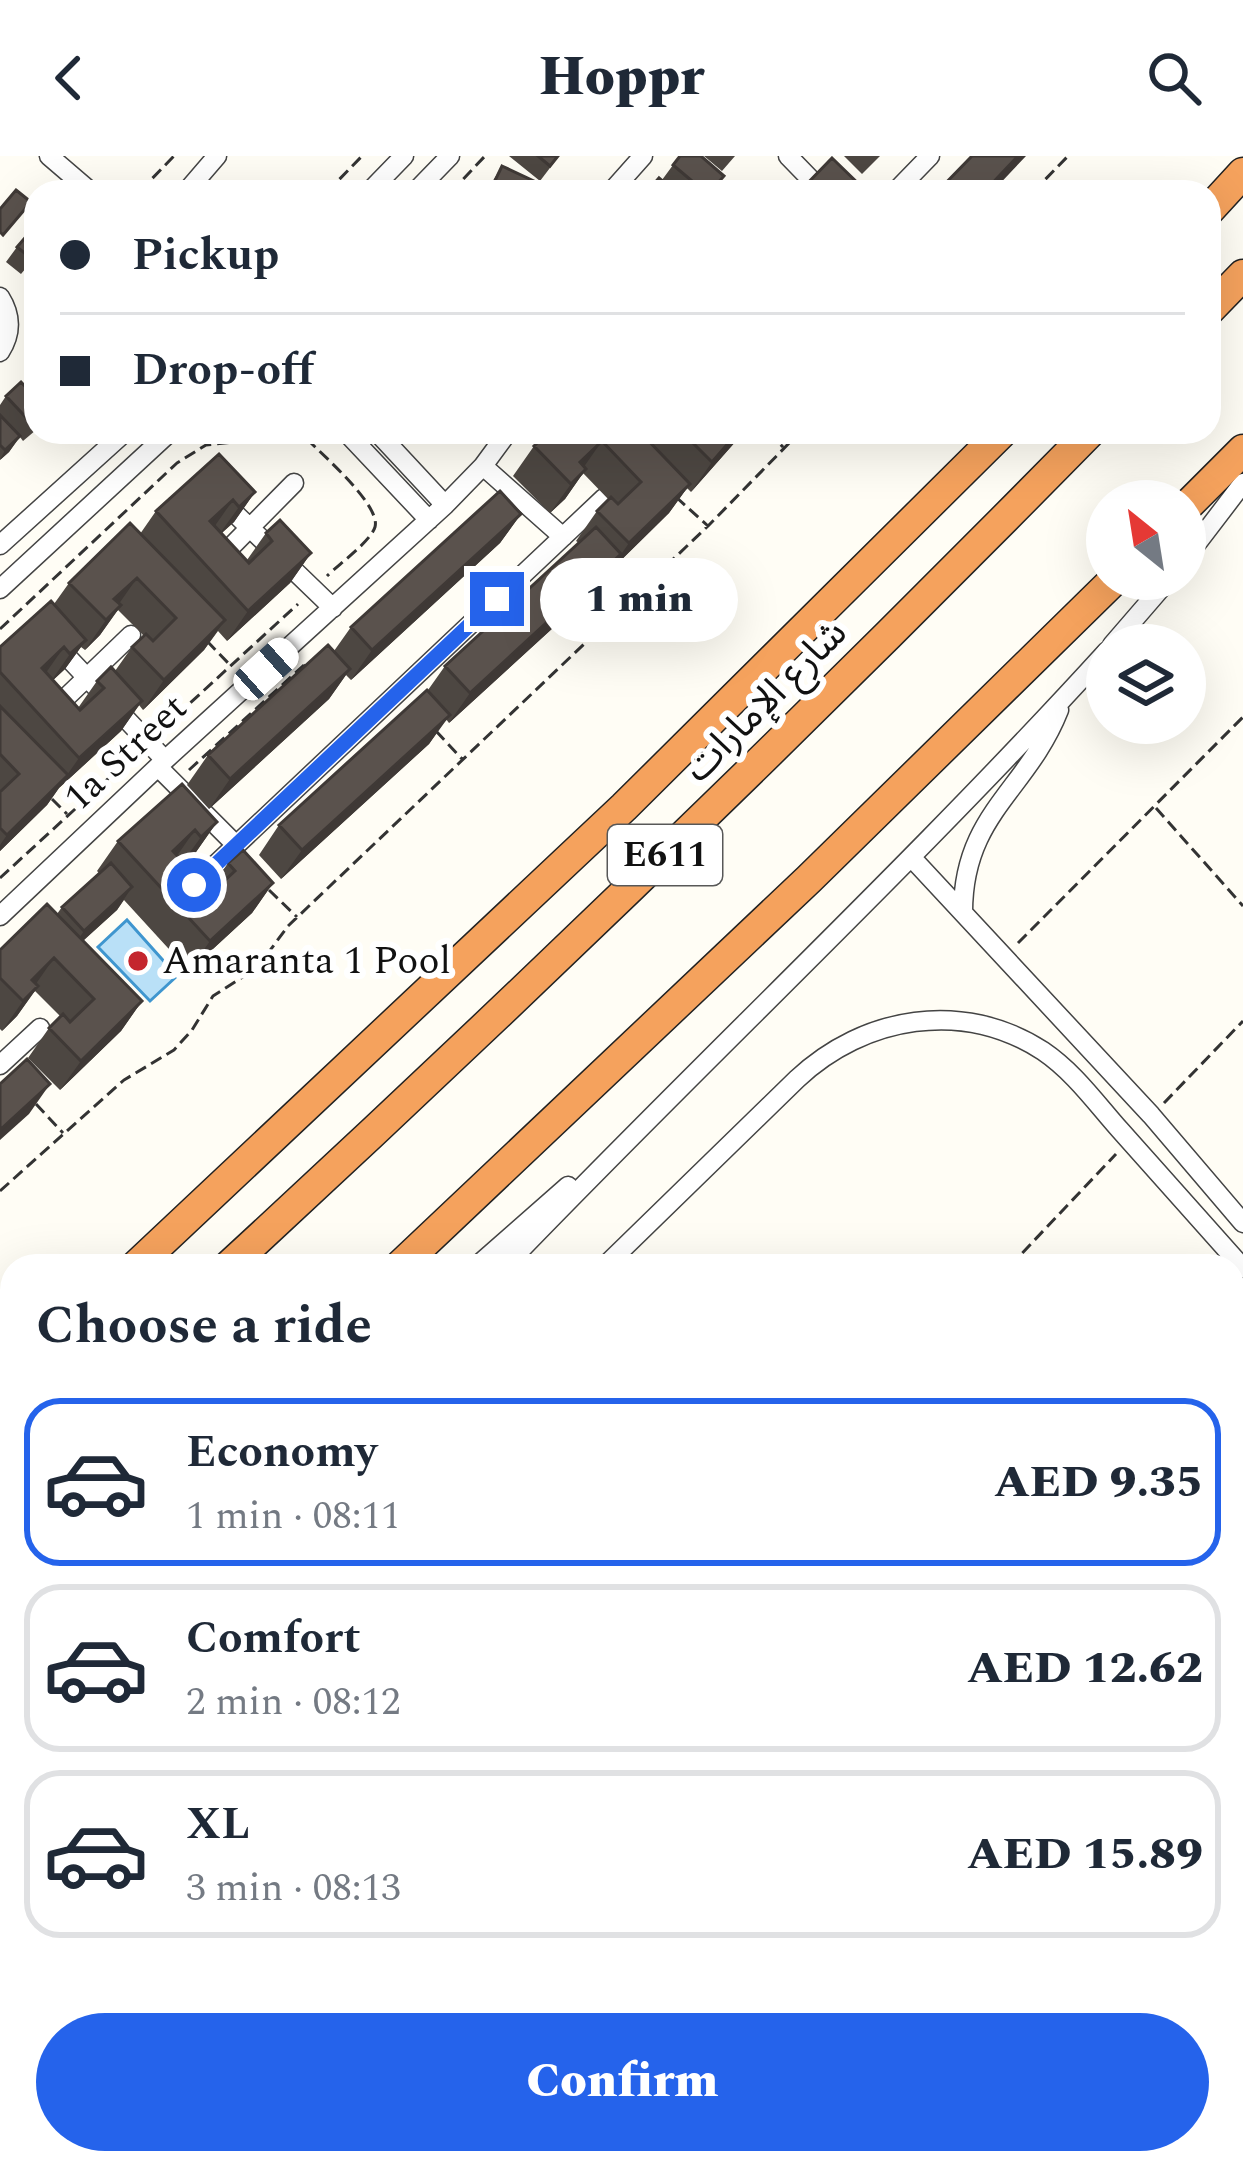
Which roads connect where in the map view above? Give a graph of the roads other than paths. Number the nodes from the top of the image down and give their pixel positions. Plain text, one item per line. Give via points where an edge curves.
1 (49, 156) edge
2 (218, 156) edge
3 (404, 156) edge
4 (450, 156) edge
5 (643, 156) edge
6 (788, 156) edge
7 (930, 156) edge
8 (1243, 173) edge
9 (77, 180) edge
10 (196, 180) edge
11 (381, 180) edge
12 (427, 180) edge
13 (622, 180) edge
14 (812, 180) edge
15 (907, 180) edge
16 (1221, 197) edge
17 (1243, 275) edge
18 (0, 296) edge
19 (1221, 298) edge
20 (0, 352) edge
21 (111, 444) edge
22 (157, 444) edge
23 (357, 444) edge
24 (387, 444) edge
25 (499, 444) edge
26 (990, 444) edge
27 (1078, 444) edge
28 (1243, 450) edge
29 (483, 466) junction
30 (294, 483) dead end
31 (1243, 483) edge
32 (1206, 487) edge
33 (604, 498) edge
34 (223, 502) edge
35 (445, 505) junction
36 (429, 520) junction
37 (250, 528) junction
38 (1206, 532) edge
39 (563, 537) junction
40 (0, 545) edge
41 (211, 567) edge
42 (0, 589) edge
43 (1093, 600) edge
44 (1151, 600) edge
45 (333, 608) junction
46 (1131, 624) edge
47 (131, 635) dead end
48 (57, 646) edge
49 (1086, 673) edge
50 (87, 677) junction
51 (1064, 696) junction
52 (45, 717) edge
53 (162, 764) junction
54 (236, 845) junction
55 (911, 856) junction
56 (194, 885) edge
57 (963, 912) junction
58 (0, 916) edge
59 (40, 1028) dead end
60 (0, 1067) edge
61 (36, 1104) edge
62 (643, 1123) junction
63 (1243, 1223) edge
64 (149, 1254) edge
65 (242, 1254) edge
66 (413, 1254) edge
67 (491, 1254) edge
68 (517, 1254) edge
69 (616, 1254) edge
70 (1230, 1254) edge

1 - 9 street
2 - 10 street
3 - 11 street
4 - 12 street
5 - 13 street
6 - 14 street
7 - 15 street
8 - 16 highway
17 - 19 highway
18 - 20 street via 10,322
21 - 40 street
22 - 42 street
23 - 36 street
24 - 35 street
25 - 29 street, 1a Street
26 - 64 highway via 624,807
27 - 65 highway, شارع الإمارات / E611 via 622,897
28 - 32 highway
29 - 35 street, 1a Street
29 - 39 street
30 - 37 street
31 - 38 street
33 - 39 street
34 - 37 street
35 - 36 street, 1a Street
36 - 45 street, 1a Street
37 - 41 street
37 - 45 street
39 - 54 street
43 - 66 highway, E611
44 - 46 street
45 - 53 street, 1a Street
47 - 50 street
48 - 50 street
49 - 51 street
50 - 52 street
50 - 53 street
51 - 55 street
51 - 57 street via 1037,754 976,840
53 - 54 street
53 - 58 street, 1a Street
54 - 56 street
55 - 57 street
55 - 62 street
57 - 63 street
59 - 60 street
60 - 61 street
62 - 67 street
62 - 68 street
69 - 70 street via 829,1052 885,1027 947,1020 1008,1033 1061,1065

